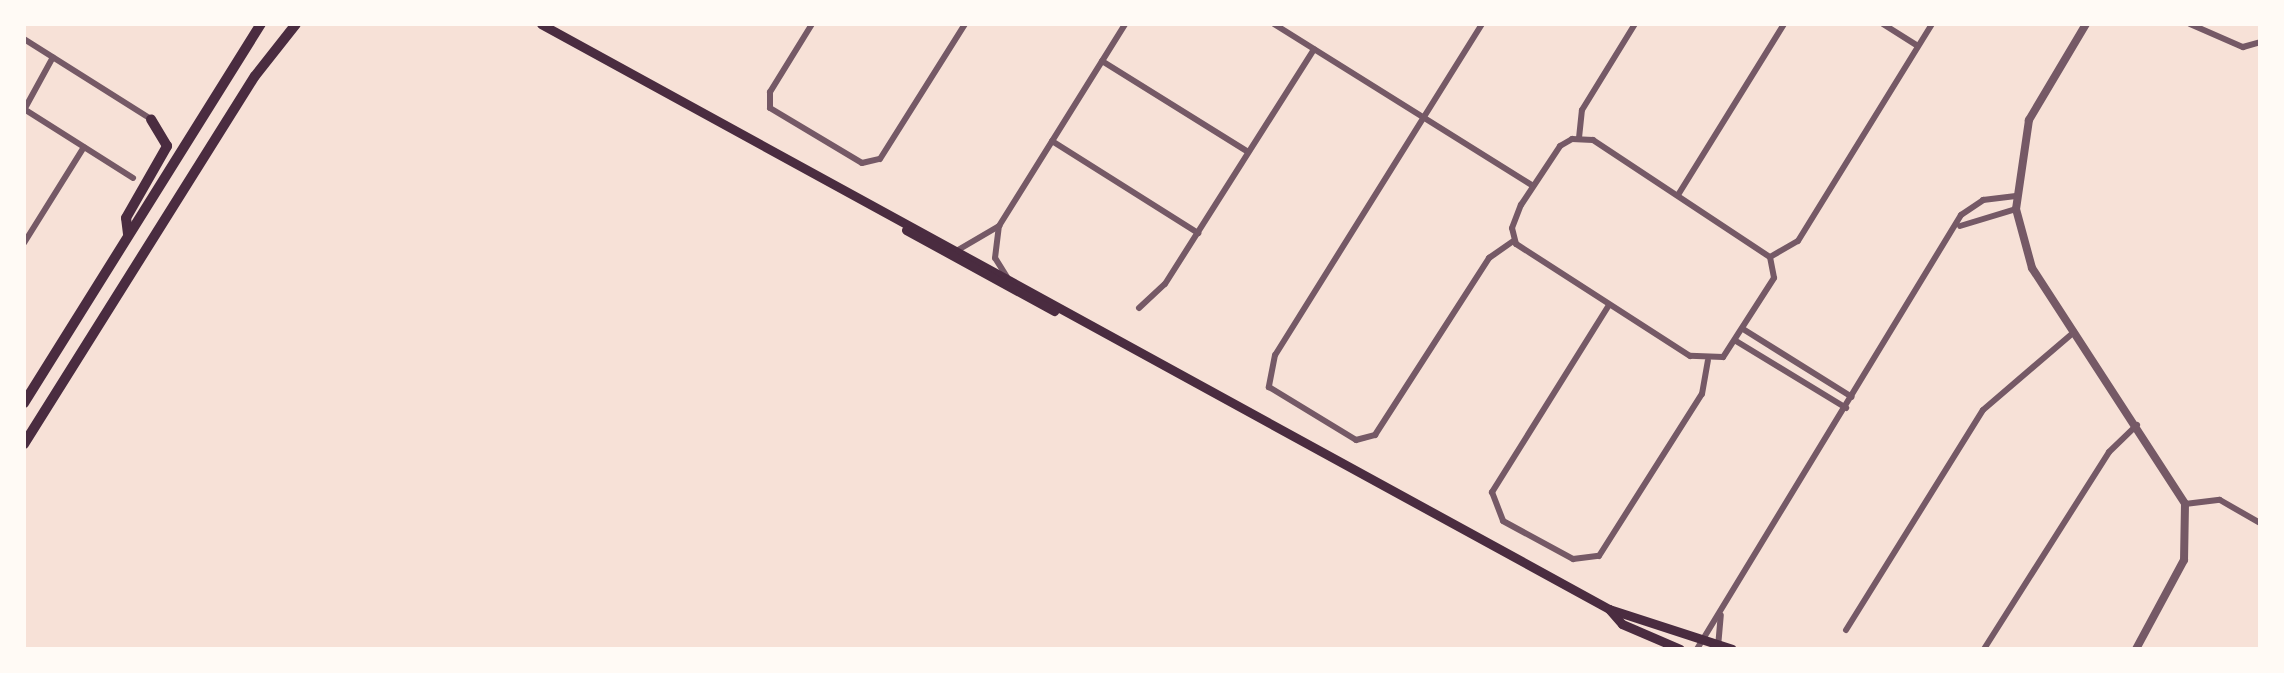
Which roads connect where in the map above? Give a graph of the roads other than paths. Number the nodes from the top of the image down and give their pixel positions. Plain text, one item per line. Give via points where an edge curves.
1 (261, 24) edge
2 (296, 24) edge
3 (541, 24) edge
4 (812, 24) edge
5 (965, 24) edge
6 (1125, 24) edge
7 (1274, 24) edge
8 (1482, 24) edge
9 (1635, 24) edge
10 (1784, 24) edge
11 (1883, 24) edge
12 (1932, 24) edge
13 (2190, 24) edge
14 (2085, 25) edge
15 (24, 39) edge
16 (2260, 42) edge
17 (1918, 46) junction
18 (1314, 49) junction
19 (53, 57) junction
20 (1102, 61) junction
21 (24, 109) edge
22 (1424, 118) junction
23 (151, 119) joint
24 (1579, 138) junction
25 (1052, 141) junction
26 (84, 147) junction
27 (1248, 152) junction
28 (133, 178) dead end
29 (1533, 186) junction
30 (1678, 195) junction
31 (2016, 196) junction
32 (2016, 209) junction
33 (891, 218) junction
34 (999, 226) junction
35 (1960, 226) junction
36 (1198, 233) junction
37 (128, 234) junction
38 (1513, 241) junction
39 (24, 243) edge
40 (954, 251) junction
41 (1770, 257) junction
42 (1010, 280) junction
43 (1609, 305) junction
44 (1139, 308) dead end
45 (1089, 326) junction
46 (1743, 329) junction
47 (2074, 332) junction
48 (1736, 341) junction
49 (1708, 361) junction
50 (1852, 397) junction
51 (24, 403) edge
52 (1846, 408) junction
53 (2137, 425) junction
54 (28, 427) edge
55 (24, 442) edge
56 (2185, 504) junction
57 (2260, 523) edge
58 (1609, 609) junction
59 (1721, 611) junction
60 (1846, 630) dead end
61 (1698, 645) edge
62 (1718, 647) edge
63 (1680, 649) edge
64 (1732, 649) edge
65 (1984, 649) edge
66 (2136, 649) edge

1 - 37 main road
2 - 54 main road via 255,76
3 - 33 main road
4 - 5 street via 770,92 770,108 862,163 880,159
6 - 20 street
7 - 18 street
8 - 22 street
9 - 24 street via 1582,110
10 - 30 street
11 - 17 street
12 - 17 street
13 - 16 street via 2243,47
14 - 31 street via 2029,120
15 - 19 street
17 - 41 street via 1798,241
18 - 22 street
18 - 27 street
19 - 21 street
19 - 23 street
20 - 25 street
20 - 27 street
21 - 26 street
22 - 29 street
22 - 38 street via 1275,355 1267,374 1273,393 1356,440 1375,435 1489,258
23 - 37 main road via 167,146 126,218
24 - 29 street via 1560,146
24 - 30 street
25 - 34 street
25 - 36 street
26 - 28 street
26 - 39 street
27 - 36 street
29 - 38 street via 1513,221
30 - 41 street
31 - 32 street
31 - 35 street via 1973,204
32 - 35 street
32 - 47 street via 2032,268
33 - 40 main road
33 - 45 main road via 1016,295
34 - 40 street
34 - 42 street via 995,258
35 - 50 street
36 - 44 street via 1165,284
37 - 51 main road
38 - 43 street
40 - 42 main road
41 - 46 street via 1774,278
42 - 45 main road
43 - 49 street
43 - 49 street via 1492,492 1503,521 1573,559 1599,556 1702,394
45 - 58 main road
46 - 48 street
46 - 50 street
47 - 53 street
47 - 60 street via 1983,410
48 - 49 street
48 - 52 street
50 - 52 street
52 - 59 street
53 - 56 street
53 - 65 street via 2109,452
54 - 55 main road
56 - 57 street via 2220,500
56 - 66 street via 2184,560
58 - 61 main road
58 - 63 main road via 1622,624
59 - 61 street
59 - 62 street
61 - 62 main road
62 - 64 main road

